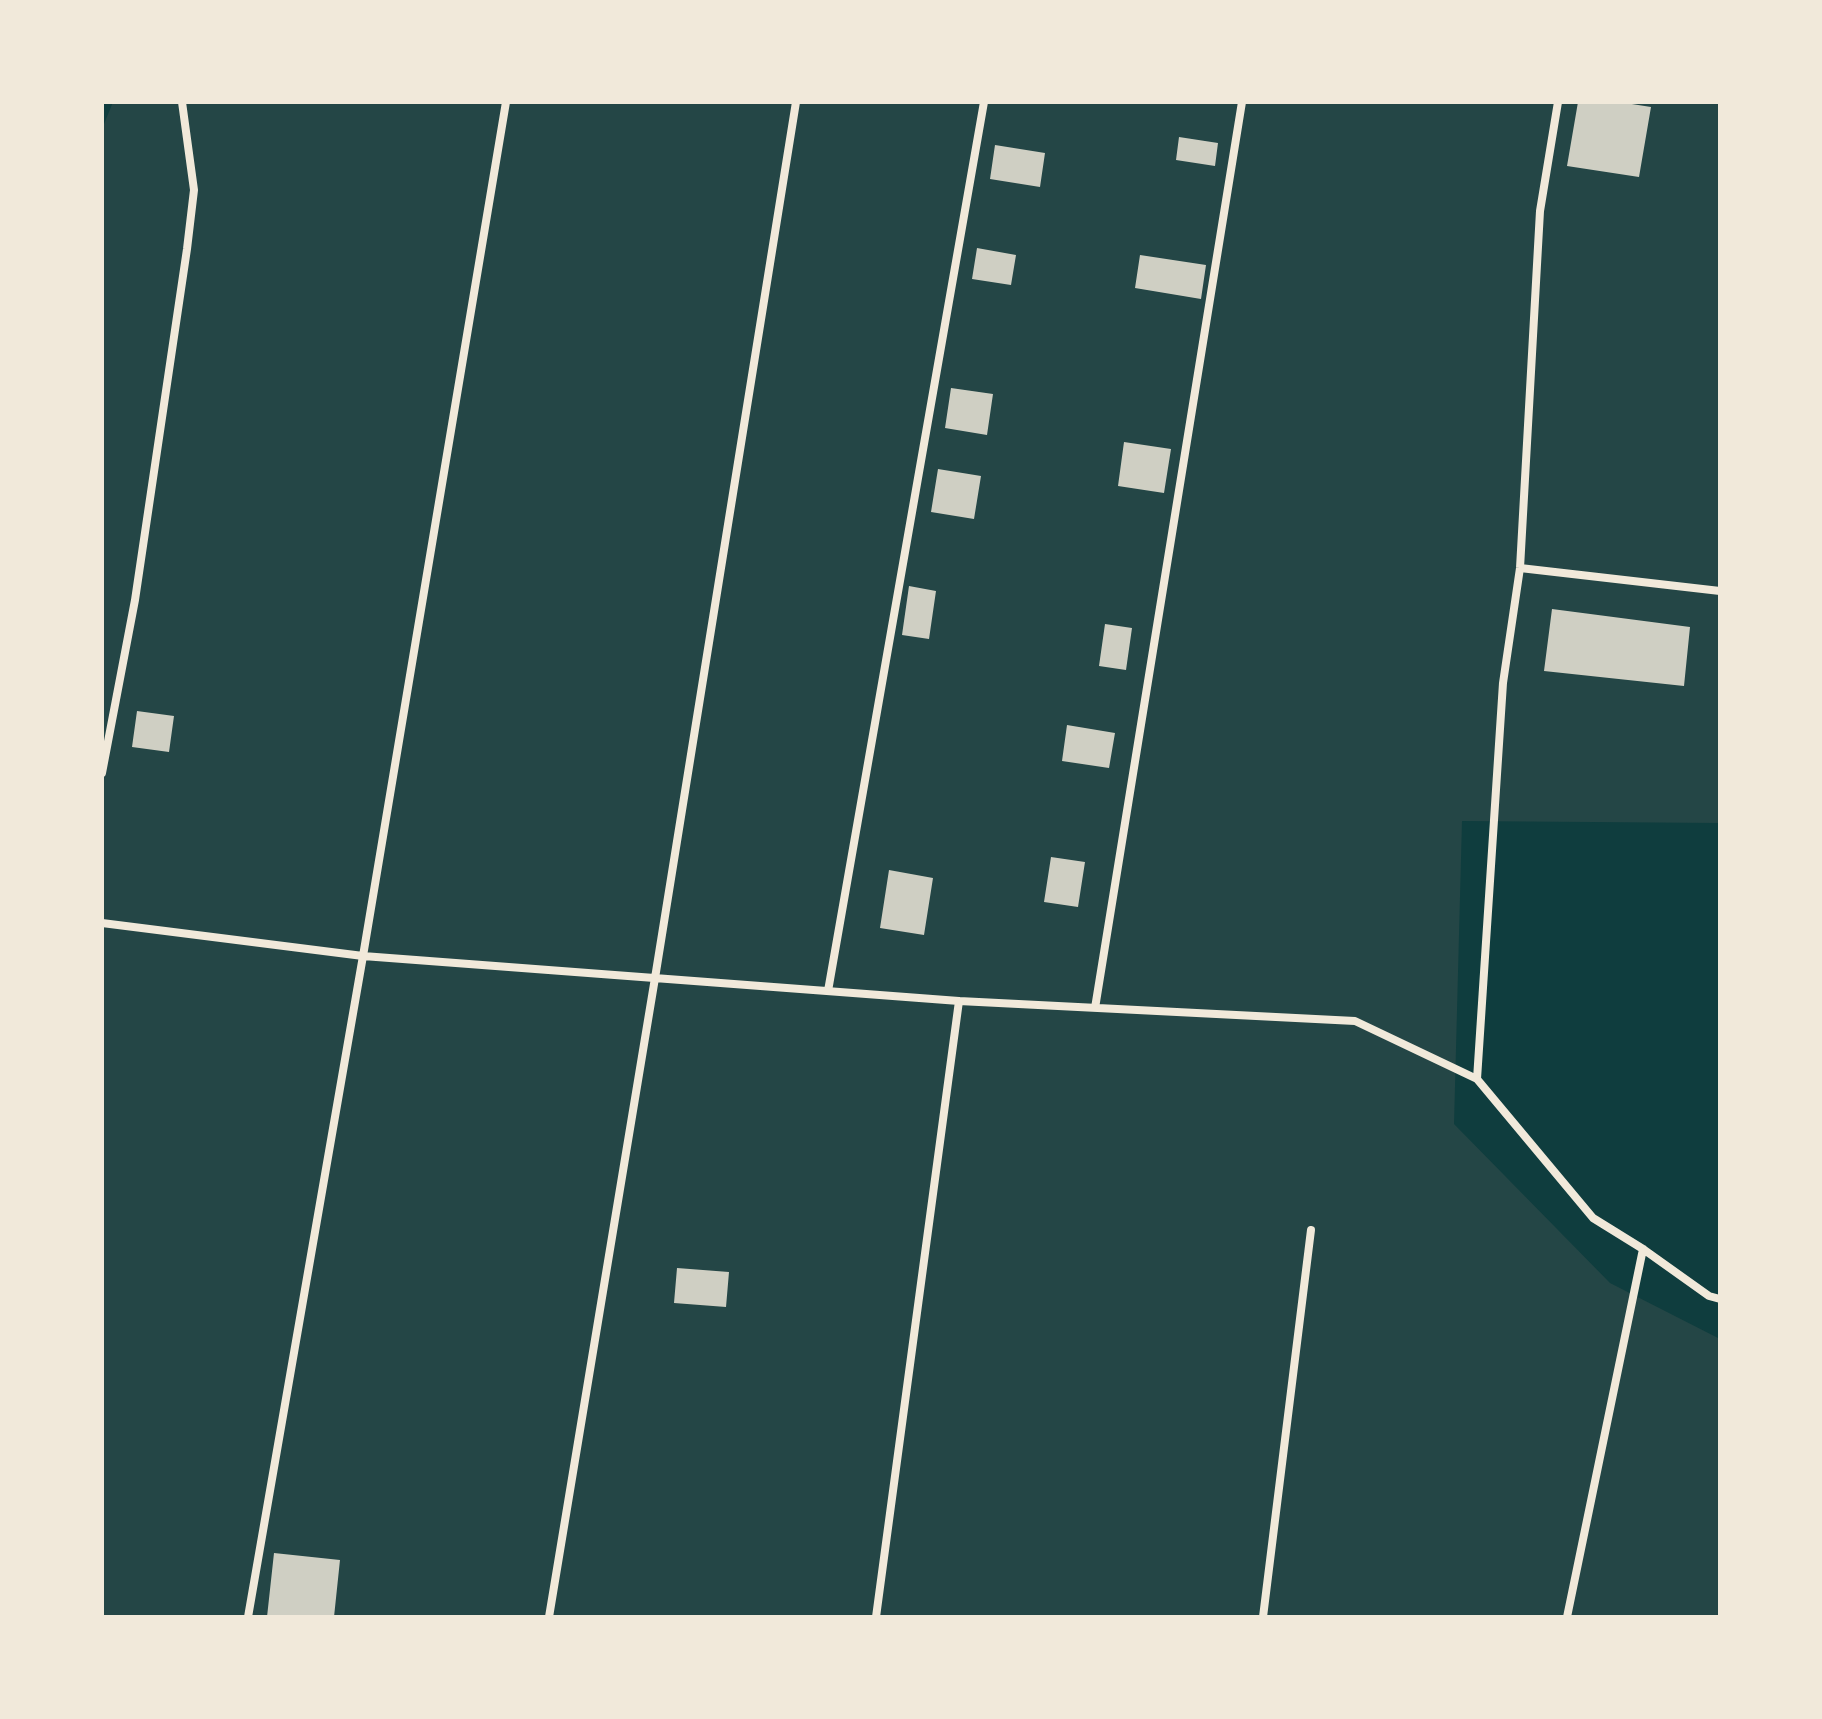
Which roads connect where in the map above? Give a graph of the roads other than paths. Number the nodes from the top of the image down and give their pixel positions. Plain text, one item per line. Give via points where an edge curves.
1 (182, 102) edge
2 (506, 102) edge
3 (796, 102) edge
4 (984, 102) edge
5 (1242, 102) edge
6 (1558, 102) edge
7 (1520, 568) junction
8 (1720, 591) edge
9 (102, 773) edge
10 (102, 923) edge
11 (363, 956) junction
12 (655, 978) junction
13 (828, 991) junction
14 (959, 1001) junction
15 (1095, 1008) junction
16 (1477, 1079) junction
17 (1311, 1230) dead end
18 (1643, 1249) junction
19 (1720, 1299) edge
20 (248, 1617) edge
21 (549, 1617) edge
22 (876, 1617) edge
23 (1263, 1617) edge
24 (1567, 1617) edge

1 - 9 street via 194,190 187,249 135,600
2 - 11 street
3 - 12 street
4 - 13 street
5 - 15 street
6 - 7 street via 1540,211
7 - 8 street
7 - 16 street via 1503,683
10 - 11 street
11 - 12 street
11 - 20 street
12 - 13 street
12 - 21 street
13 - 14 street
14 - 15 street
14 - 22 street
15 - 16 street via 1355,1021
16 - 18 street via 1593,1218
17 - 23 street
18 - 19 street
18 - 24 street

